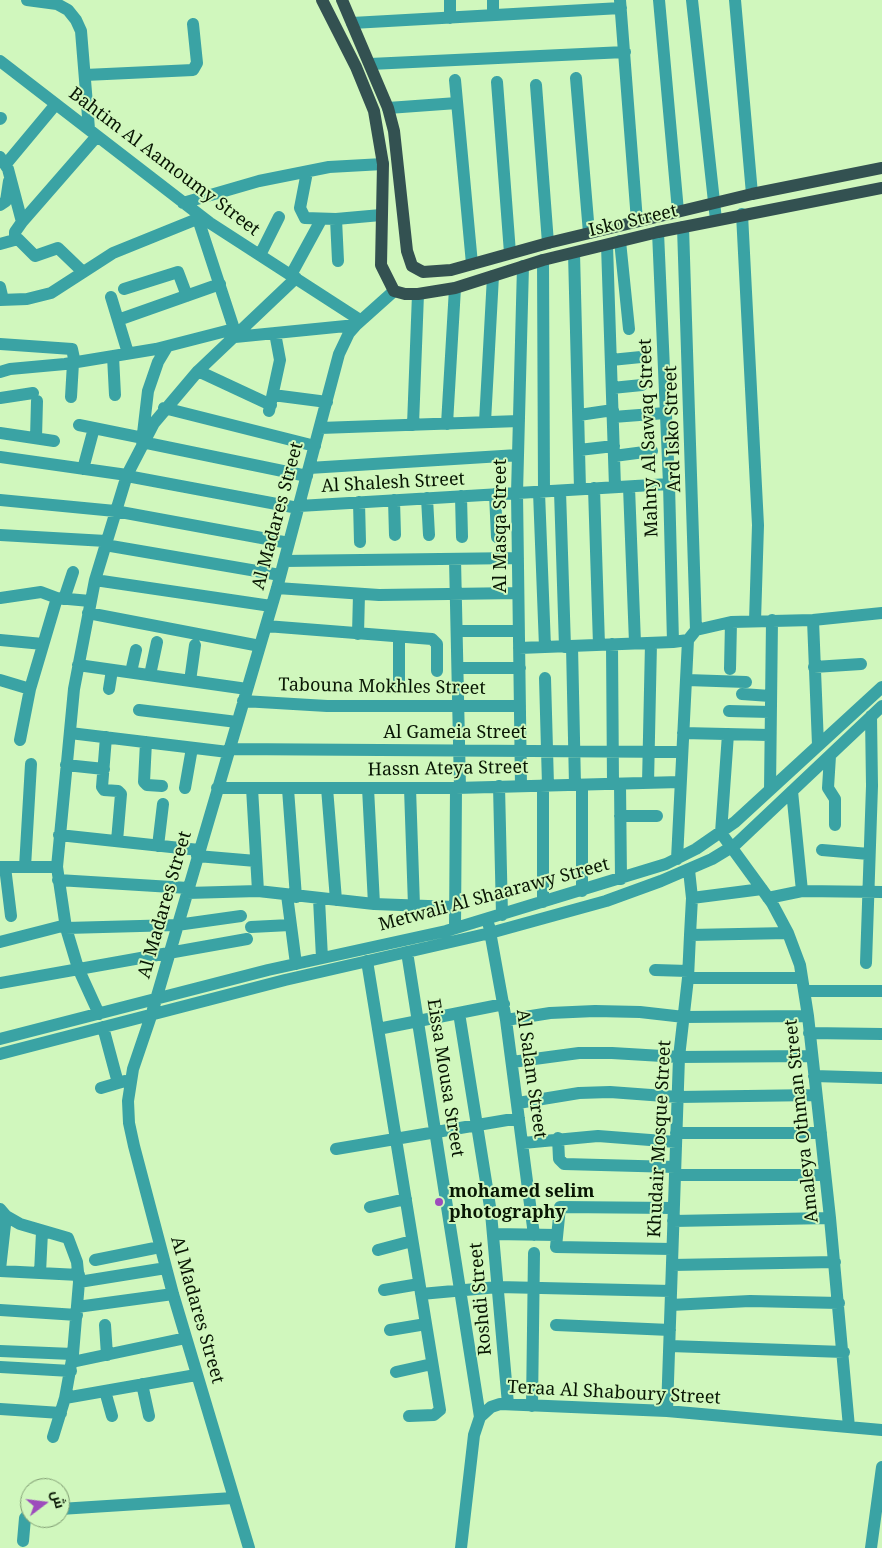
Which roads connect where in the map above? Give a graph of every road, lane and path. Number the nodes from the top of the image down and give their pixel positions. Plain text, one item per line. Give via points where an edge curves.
1 (27, 0) edge
2 (322, 0) edge
3 (342, 0) edge
4 (450, 0) edge
5 (493, 0) edge
6 (537, 0) edge
7 (659, 0) edge
8 (692, 0) edge
9 (735, 0) edge
10 (45, 1) edge
11 (620, 4) edge
12 (580, 5) edge
13 (537, 13) junction
14 (493, 15) junction
15 (450, 18) junction
16 (352, 23) junction
17 (193, 24) dead end
18 (625, 52) junction
19 (0, 60) edge
20 (370, 64) junction
21 (85, 75) junction
22 (576, 78) dead end
23 (455, 80) dead end
24 (497, 82) dead end
25 (536, 85) dead end
26 (457, 103) junction
27 (56, 104) junction
28 (388, 108) junction
29 (93, 133) junction
30 (382, 164) junction
31 (5, 165) edge
32 (882, 168) edge
33 (307, 172) junction
34 (882, 188) edge
35 (752, 194) junction
36 (183, 203) junction
37 (714, 203) junction
38 (0, 204) edge
39 (678, 212) junction
40 (742, 214) junction
41 (381, 215) junction
42 (279, 217) dead end
43 (200, 218) junction
44 (336, 219) junction
45 (321, 220) junction
46 (716, 220) junction
47 (637, 221) junction
48 (22, 222) junction
49 (683, 227) junction
50 (658, 232) junction
51 (589, 233) junction
52 (15, 240) junction
53 (620, 241) junction
54 (548, 243) junction
55 (0, 244) edge
56 (607, 244) junction
57 (510, 253) junction
58 (574, 253) junction
59 (260, 255) junction
60 (543, 260) junction
61 (338, 261) dead end
62 (472, 264) junction
63 (523, 266) junction
64 (83, 272) junction
65 (293, 276) junction
66 (493, 276) junction
67 (220, 284) junction
68 (0, 287) edge
69 (455, 288) junction
70 (124, 289) dead end
71 (394, 291) junction
72 (418, 294) junction
73 (187, 296) junction
74 (111, 297) dead end
75 (2, 300) edge
76 (118, 320) junction
77 (358, 322) junction
78 (629, 329) dead end
79 (275, 333) junction
80 (235, 334) junction
81 (0, 344) edge
82 (167, 347) junction
83 (128, 353) junction
84 (113, 356) junction
85 (641, 357) dead end
86 (611, 360) junction
87 (74, 363) junction
88 (198, 371) junction
89 (0, 372) edge
90 (642, 385) dead end
91 (612, 388) junction
92 (115, 395) dead end
93 (71, 397) dead end
94 (0, 398) edge
95 (327, 402) junction
96 (271, 404) junction
97 (164, 408) junction
98 (613, 413) junction
99 (666, 413) junction
100 (579, 415) junction
101 (519, 421) junction
102 (485, 422) junction
103 (447, 424) junction
104 (79, 425) dead end
105 (413, 425) junction
106 (94, 428) junction
107 (320, 428) junction
108 (0, 433) edge
109 (36, 438) junction
110 (143, 440) junction
111 (54, 441) dead end
112 (315, 446) junction
113 (579, 450) junction
114 (614, 451) junction
115 (652, 451) dead end
116 (518, 455) junction
117 (0, 458) edge
118 (83, 469) junction
119 (308, 472) junction
120 (127, 475) junction
121 (669, 484) junction
122 (629, 486) junction
123 (615, 487) junction
124 (594, 488) junction
125 (580, 489) junction
126 (560, 490) junction
127 (542, 492) junction
128 (517, 493) junction
129 (495, 494) junction
130 (461, 496) junction
131 (427, 498) junction
132 (0, 500) edge
133 (394, 500) junction
134 (359, 502) junction
135 (299, 507) junction
136 (115, 511) junction
137 (0, 535) edge
138 (395, 535) dead end
139 (429, 535) dead end
140 (462, 537) dead end
141 (498, 537) dead end
142 (360, 542) dead end
143 (106, 543) junction
144 (289, 543) junction
145 (518, 558) junction
146 (456, 559) junction
147 (284, 561) junction
148 (73, 572) dead end
149 (280, 575) junction
150 (96, 580) junction
151 (277, 588) junction
152 (518, 593) junction
153 (359, 594) junction
154 (456, 594) junction
155 (0, 598) edge
156 (60, 598) junction
157 (272, 606) junction
158 (89, 607) junction
159 (882, 613) edge
160 (772, 620) junction
161 (814, 620) junction
162 (756, 621) junction
163 (730, 622) junction
164 (266, 626) junction
165 (458, 631) junction
166 (519, 631) junction
167 (358, 634) junction
168 (692, 635) junction
169 (399, 637) junction
170 (0, 640) edge
171 (157, 642) dead end
172 (673, 642) junction
173 (635, 643) junction
174 (651, 643) junction
175 (42, 644) junction
176 (606, 645) junction
177 (195, 646) dead end
178 (260, 646) junction
179 (569, 646) junction
180 (545, 647) junction
181 (520, 648) junction
182 (136, 650) dead end
183 (861, 664) dead end
184 (78, 665) junction
185 (814, 667) junction
186 (458, 668) junction
187 (520, 668) junction
188 (730, 669) dead end
189 (112, 670) junction
190 (437, 670) dead end
191 (131, 672) junction
192 (150, 675) junction
193 (545, 678) dead end
194 (0, 680) edge
195 (687, 680) junction
196 (190, 681) junction
197 (399, 682) dead end
198 (882, 687) edge
199 (109, 688) dead end
200 (30, 689) junction
201 (245, 695) junction
202 (770, 696) junction
203 (459, 706) junction
204 (520, 706) junction
205 (882, 706) edge
206 (139, 710) dead end
207 (729, 711) dead end
208 (770, 712) junction
209 (871, 716) junction
210 (237, 722) junction
211 (70, 733) junction
212 (683, 733) junction
213 (728, 734) junction
214 (769, 735) junction
215 (106, 737) junction
216 (20, 740) dead end
217 (146, 742) junction
218 (818, 745) junction
219 (192, 748) junction
220 (228, 750) junction
221 (460, 751) junction
222 (521, 751) junction
223 (547, 751) junction
224 (574, 751) junction
225 (613, 752) junction
226 (649, 752) junction
227 (682, 752) junction
228 (830, 756) junction
229 (31, 764) dead end
230 (66, 765) junction
231 (104, 769) junction
232 (680, 782) junction
233 (648, 783) junction
234 (616, 784) junction
235 (545, 785) junction
236 (578, 785) junction
237 (162, 786) dead end
238 (499, 786) junction
239 (521, 786) junction
240 (185, 788) dead end
241 (217, 788) junction
242 (252, 788) junction
243 (328, 788) junction
244 (368, 788) junction
245 (410, 788) junction
246 (458, 788) junction
247 (288, 789) junction
248 (770, 790) junction
249 (792, 791) junction
250 (163, 804) dead end
251 (620, 816) junction
252 (657, 816) dead end
253 (835, 825) dead end
254 (721, 833) junction
255 (59, 835) junction
256 (117, 841) junction
257 (158, 846) junction
258 (732, 847) junction
259 (822, 850) dead end
260 (198, 853) junction
261 (869, 854) junction
262 (677, 859) junction
263 (256, 861) junction
264 (3, 867) edge
265 (24, 867) junction
266 (689, 870) junction
267 (58, 874) junction
268 (621, 878) junction
269 (188, 890) junction
270 (258, 891) junction
271 (582, 891) junction
272 (802, 891) junction
273 (868, 892) junction
274 (882, 892) edge
275 (765, 894) junction
276 (292, 896) junction
277 (692, 898) junction
278 (319, 899) junction
279 (336, 900) junction
280 (543, 902) junction
281 (374, 904) junction
282 (414, 906) junction
283 (455, 907) junction
284 (502, 915) junction
285 (11, 916) dead end
286 (241, 916) dead end
287 (488, 919) junction
288 (177, 925) junction
289 (290, 925) junction
290 (66, 926) junction
291 (252, 927) dead end
292 (455, 928) junction
293 (490, 932) junction
294 (788, 933) junction
295 (690, 935) junction
296 (247, 939) dead end
297 (0, 942) edge
298 (407, 952) junction
299 (169, 954) junction
300 (322, 958) junction
301 (367, 961) junction
302 (866, 963) dead end
303 (296, 964) junction
304 (78, 968) junction
305 (655, 970) dead end
306 (688, 975) junction
307 (802, 978) junction
308 (0, 983) edge
309 (804, 991) junction
310 (882, 991) edge
311 (504, 1004) junction
312 (153, 1007) junction
313 (459, 1013) junction
314 (99, 1014) junction
315 (808, 1016) junction
316 (684, 1017) junction
317 (506, 1020) junction
318 (418, 1021) junction
319 (103, 1027) junction
320 (378, 1029) junction
321 (809, 1033) junction
322 (882, 1034) edge
323 (0, 1039) edge
324 (0, 1054) edge
325 (812, 1056) junction
326 (679, 1057) junction
327 (512, 1062) junction
328 (814, 1076) junction
329 (882, 1078) edge
330 (124, 1082) junction
331 (101, 1088) dead end
332 (816, 1095) junction
333 (678, 1097) junction
334 (518, 1103) junction
335 (519, 1118) junction
336 (477, 1125) junction
337 (436, 1132) junction
338 (821, 1133) junction
339 (676, 1137) junction
340 (558, 1138) junction
341 (396, 1139) junction
342 (523, 1143) junction
343 (336, 1148) dead end
344 (675, 1171) junction
345 (826, 1174) junction
346 (406, 1199) junction
347 (370, 1207) dead end
348 (3, 1213) edge
349 (673, 1215) junction
350 (830, 1218) junction
351 (42, 1232) junction
352 (493, 1234) junction
353 (534, 1234) junction
354 (556, 1241) junction
355 (412, 1242) junction
356 (160, 1247) junction
357 (672, 1249) junction
358 (378, 1250) dead end
359 (534, 1253) dead end
360 (95, 1260) dead end
361 (835, 1262) junction
362 (672, 1265) junction
363 (166, 1268) junction
364 (0, 1270) edge
365 (40, 1273) junction
366 (79, 1278) junction
367 (498, 1287) junction
368 (533, 1288) junction
369 (420, 1289) junction
370 (460, 1289) junction
371 (384, 1290) dead end
372 (671, 1290) junction
373 (173, 1294) junction
374 (839, 1304) junction
375 (671, 1305) junction
376 (0, 1310) edge
377 (77, 1311) junction
378 (426, 1324) junction
379 (105, 1325) dead end
380 (556, 1325) dead end
381 (390, 1330) dead end
382 (670, 1330) junction
383 (186, 1338) junction
384 (670, 1346) junction
385 (0, 1351) edge
386 (844, 1352) junction
387 (107, 1355) junction
388 (72, 1363) junction
389 (432, 1364) junction
390 (0, 1367) edge
391 (396, 1372) dead end
392 (196, 1374) junction
393 (142, 1384) junction
394 (105, 1391) junction
395 (65, 1398) junction
396 (508, 1404) junction
397 (532, 1406) junction
398 (0, 1409) edge
399 (667, 1411) junction
400 (61, 1413) junction
401 (112, 1416) dead end
402 (149, 1416) dead end
403 (409, 1416) dead end
404 (480, 1417) junction
405 (849, 1427) junction
406 (882, 1430) edge
407 (53, 1437) dead end
408 (882, 1467) edge
409 (233, 1498) junction
410 (70, 1508) edge
411 (25, 1528) edge
412 (24, 1541) dead end
413 (249, 1548) edge
414 (461, 1548) edge
415 (871, 1548) edge

1 - 10 street
2 - 30 main road via 374,110
3 - 16 main road
4 - 15 street
5 - 14 street
6 - 13 street
7 - 39 street
8 - 37 street
9 - 35 street
10 - 21 street via 68,10 76,20 81,31
11 - 12 street
11 - 18 street
12 - 13 street
13 - 14 street
14 - 15 street
15 - 16 street
16 - 20 main road
17 - 21 street via 197,63 193,70
18 - 20 street
18 - 47 street
19 - 27 street, Bahtim Al Aamoumy Street
20 - 28 main road
21 - 29 street
22 - 51 street
23 - 26 street
24 - 57 street
25 - 54 street
26 - 28 street
26 - 62 street
27 - 29 street, Bahtim Al Aamoumy Street
27 - 31 street
28 - 62 main road, Isko Street via 394,132 407,251 412,266 423,272 451,270
29 - 36 street, Bahtim Al Aamoumy Street
29 - 48 street
30 - 33 street
30 - 41 main road
31 - 38 street via 6,201
31 - 48 street
32 - 35 main road, Isko Street
33 - 36 street via 228,189
33 - 45 street via 300,212 305,218
34 - 40 main road, Isko Street
35 - 37 main road, Isko Street
36 - 43 street, Bahtim Al Aamoumy Street
37 - 39 main road, Isko Street
37 - 46 street
39 - 47 main road, Isko Street
40 - 46 main road, Isko Street
40 - 162 street via 758,525
41 - 44 street
41 - 71 main road via 382,264
42 - 59 street
43 - 59 street, Bahtim Al Aamoumy Street
43 - 64 street via 113,253
43 - 67 street
44 - 45 street
44 - 61 street
45 - 65 street
46 - 49 main road, Isko Street
47 - 51 main road, Isko Street
48 - 52 street via 15,232
49 - 50 main road, Isko Street
49 - 168 street, Ard Isko Street
50 - 53 main road, Isko Street
50 - 99 street, Mahny Al Sawaq Street
51 - 54 main road, Isko Street
52 - 55 street
52 - 64 street via 35,256 58,248
53 - 56 main road, Isko Street
53 - 78 street
54 - 57 main road, Isko Street
56 - 58 main road, Isko Street
56 - 86 street
57 - 62 main road, Isko Street
58 - 60 main road, Isko Street
58 - 100 street
59 - 65 street, Bahtim Al Aamoumy Street
60 - 63 main road, Isko Street
60 - 127 street
63 - 66 main road, Isko Street
63 - 101 street, Al Masqa Street
64 - 75 street via 51,293 27,299
65 - 77 street, Bahtim Al Aamoumy Street
65 - 80 street
66 - 69 main road, Isko Street
66 - 102 street
67 - 73 street
67 - 80 street
68 - 75 street
69 - 72 main road, Isko Street
69 - 103 street
70 - 73 street via 178,272
71 - 72 main road, Isko Street
71 - 77 street, Al Madares Street
72 - 105 street
73 - 76 street
74 - 76 street
76 - 83 street
77 - 79 street
77 - 95 street, Al Madares Street via 343,343
79 - 80 street
79 - 96 street via 280,360
80 - 82 street
80 - 88 street
81 - 87 street via 72,349
82 - 83 street
82 - 110 street via 149,385
83 - 84 street
84 - 87 street
84 - 92 street
85 - 86 street
86 - 91 street
87 - 89 street
87 - 93 street
88 - 96 street
88 - 97 street
90 - 91 street
91 - 98 street
94 - 109 street via 35,397
95 - 96 street
95 - 107 street, Al Madares Street
97 - 110 street
97 - 112 street
98 - 99 street
98 - 100 street
98 - 114 street
99 - 121 street, Mahny Al Sawaq Street
100 - 113 street
101 - 102 street
101 - 116 street, Al Masqa Street
102 - 103 street
103 - 105 street
104 - 106 street
105 - 107 street
106 - 110 street
106 - 118 street
107 - 112 street, Al Madares Street
108 - 109 street
109 - 111 street
110 - 119 street
110 - 120 street
112 - 119 street, Al Madares Street
113 - 114 street
113 - 125 street
114 - 115 street
114 - 123 street
116 - 119 street
116 - 128 street, Al Masqa Street
117 - 118 street, Al Shalesh Street
118 - 120 street, Al Shalesh Street
119 - 135 street, Al Madares Street
120 - 135 street, Al Shalesh Street
120 - 136 street
121 - 122 street, Al Shalesh Street
121 - 172 street, Mahny Al Sawaq Street
122 - 123 street, Al Shalesh Street
122 - 173 street
123 - 124 street, Al Shalesh Street
124 - 125 street, Al Shalesh Street
124 - 176 street
125 - 126 street, Al Shalesh Street
126 - 127 street, Al Shalesh Street
126 - 179 street
127 - 128 street, Al Shalesh Street
127 - 180 street
128 - 129 street, Al Shalesh Street
128 - 145 street, Al Masqa Street
129 - 130 street, Al Shalesh Street
129 - 141 street
130 - 131 street, Al Shalesh Street
130 - 140 street
131 - 133 street, Al Shalesh Street
131 - 139 street
132 - 136 street
133 - 134 street, Al Shalesh Street
133 - 138 street
134 - 135 street, Al Shalesh Street
134 - 142 street
135 - 144 street, Al Madares Street
136 - 143 street
136 - 144 street
137 - 143 street
143 - 149 street
143 - 150 street
144 - 147 street, Al Madares Street
145 - 146 street
145 - 152 street, Al Masqa Street
146 - 147 street
146 - 154 street
147 - 149 street, Al Madares Street
148 - 156 street
149 - 151 street, Al Madares Street
150 - 157 street
150 - 158 street
151 - 153 street
151 - 157 street, Al Madares Street
152 - 154 street
152 - 166 street, Al Masqa Street
153 - 154 street
153 - 167 street
154 - 165 street
155 - 156 street via 41,592
156 - 158 street
156 - 175 street
157 - 164 street, Al Madares Street
158 - 178 street
158 - 184 street
159 - 161 street
160 - 161 street
160 - 162 street
160 - 202 street
161 - 185 street
162 - 163 street
163 - 168 street
163 - 188 street
164 - 167 street
164 - 178 street, Al Madares Street
165 - 166 street
165 - 186 street
166 - 181 street, Al Masqa Street
167 - 169 street
168 - 172 street
168 - 195 street, Ard Isko Street
169 - 190 street via 435,640
169 - 197 street
170 - 175 street
171 - 192 street
172 - 174 street
173 - 174 street
173 - 176 street
174 - 226 street
175 - 200 street
176 - 179 street
176 - 225 street
177 - 196 street
178 - 201 street, Al Madares Street
179 - 180 street
179 - 224 street
180 - 181 street
181 - 187 street, Al Masqa Street
182 - 191 street
183 - 185 street
184 - 189 street, Tabouna Mokhles Street
184 - 211 street
185 - 218 street
186 - 187 street
186 - 203 street
187 - 204 street, Al Masqa Street
189 - 191 street, Tabouna Mokhles Street
189 - 199 street
191 - 192 street, Tabouna Mokhles Street
192 - 196 street, Tabouna Mokhles Street
193 - 223 street
194 - 200 street
195 - 202 street via 744,688
195 - 212 street, Ard Isko Street
196 - 201 street, Tabouna Mokhles Street
198 - 218 street, Metwali Al Shaarawy Street
200 - 216 street
201 - 203 street, Tabouna Mokhles Street via 327,706
201 - 210 street, Al Madares Street
202 - 208 street
203 - 204 street, Tabouna Mokhles Street
203 - 221 street
204 - 222 street, Al Masqa Street
205 - 209 street, Metwali Al Shaarawy Street
206 - 210 street
207 - 208 street
208 - 214 street
209 - 228 street, Metwali Al Shaarawy Street
209 - 261 street
210 - 220 street, Al Madares Street
211 - 215 street, Al Gameia Street
211 - 230 street
212 - 213 street
212 - 227 street, Ard Isko Street
213 - 214 street
213 - 254 street
214 - 248 street
215 - 217 street, Al Gameia Street
215 - 231 street
217 - 219 street, Al Gameia Street
217 - 237 street via 144,782
218 - 248 street, Metwali Al Shaarawy Street
219 - 220 street, Al Gameia Street
219 - 240 street
220 - 221 street, Al Gameia Street
220 - 241 street, Al Madares Street
221 - 222 street, Al Gameia Street
221 - 246 street
222 - 223 street, Al Gameia Street
222 - 239 street, Al Masqa Street
223 - 224 street, Al Gameia Street
223 - 235 street
224 - 225 street, Al Gameia Street
224 - 236 street
225 - 226 street, Al Gameia Street
225 - 234 street
226 - 227 street, Al Gameia Street
226 - 233 street
227 - 232 street, Ard Isko Street
228 - 249 street, Metwali Al Shaarawy Street
228 - 253 street via 828,788 835,799
229 - 265 street
230 - 231 street
230 - 255 street
231 - 256 street via 104,790 121,794
232 - 233 street, Hassn Ateya Street
232 - 262 street, Ard Isko Street
233 - 234 street, Hassn Ateya Street
234 - 236 street, Hassn Ateya Street
234 - 251 street
235 - 236 street, Hassn Ateya Street
235 - 239 street, Hassn Ateya Street
235 - 280 street
236 - 271 street
238 - 239 street, Hassn Ateya Street
238 - 246 street, Hassn Ateya Street
238 - 284 street
241 - 242 street, Hassn Ateya Street
241 - 260 street, Al Madares Street
242 - 247 street, Hassn Ateya Street
242 - 263 street
243 - 244 street, Hassn Ateya Street
243 - 247 street, Hassn Ateya Street
243 - 279 street
244 - 245 street, Hassn Ateya Street
244 - 281 street
245 - 246 street, Hassn Ateya Street
245 - 282 street
246 - 283 street
247 - 276 street
248 - 254 street, Metwali Al Shaarawy Street
249 - 258 street, Metwali Al Shaarawy Street
249 - 272 street
250 - 257 street
251 - 252 street
251 - 268 street
254 - 258 street, Amaleya Othman Street
254 - 262 street, Metwali Al Shaarawy Street
255 - 256 street
255 - 267 street
256 - 257 street
257 - 260 street
258 - 266 street, Metwali Al Shaarawy Street
258 - 275 street, Amaleya Othman Street
259 - 261 street
260 - 263 street
260 - 269 street, Al Madares Street
261 - 273 street
262 - 268 street, Metwali Al Shaarawy Street
263 - 270 street
264 - 265 street
264 - 285 street
265 - 267 street
266 - 277 street, Khudair Mosque Street
266 - 293 street, Metwali Al Shaarawy Street via 618,897
267 - 269 street
267 - 290 street
268 - 271 street, Metwali Al Shaarawy Street
269 - 270 street
269 - 288 street, Al Madares Street
270 - 276 street
271 - 280 street, Metwali Al Shaarawy Street
272 - 273 street
272 - 275 street
273 - 274 street
273 - 302 street
275 - 277 street
275 - 294 street, Amaleya Othman Street
276 - 278 street
276 - 289 street
277 - 295 street, Khudair Mosque Street
278 - 279 street
278 - 300 street
279 - 281 street
280 - 284 street, Metwali Al Shaarawy Street
281 - 282 street
282 - 283 street
283 - 292 street
284 - 287 street, Metwali Al Shaarawy Street
286 - 288 street
287 - 292 street, Metwali Al Shaarawy Street
287 - 293 street, Al Salam Street
288 - 290 street
288 - 299 street, Al Madares Street
289 - 291 street
289 - 303 street
290 - 297 street
290 - 304 street
292 - 300 street, Metwali Al Shaarawy Street
293 - 298 street, Metwali Al Shaarawy Street
293 - 311 street, Al Salam Street
294 - 295 street
294 - 307 street, Amaleya Othman Street
295 - 306 street, Khudair Mosque Street
296 - 299 street
298 - 301 street, Metwali Al Shaarawy Street
298 - 318 street, Eissa Mousa Street
299 - 304 street
299 - 312 street, Al Madares Street
300 - 303 street, Metwali Al Shaarawy Street
301 - 312 street, Metwali Al Shaarawy Street
301 - 320 street
303 - 312 street, Metwali Al Shaarawy Street
304 - 308 street
304 - 314 street
305 - 306 street
306 - 307 street
306 - 316 street, Khudair Mosque Street
307 - 309 street, Amaleya Othman Street
309 - 310 street
309 - 315 street, Amaleya Othman Street
311 - 313 street
311 - 317 street, Al Salam Street
312 - 314 street, Metwali Al Shaarawy Street
312 - 319 street, Metwali Al Shaarawy Street
312 - 330 street, Al Madares Street
313 - 318 street
313 - 336 street, Roshdi Street
314 - 323 street, Metwali Al Shaarawy Street
315 - 316 street
315 - 321 street, Amaleya Othman Street
316 - 317 street via 595,1011 550,1013
316 - 326 street, Khudair Mosque Street
317 - 327 street, Al Salam Street
318 - 320 street
318 - 337 street, Eissa Mousa Street
319 - 324 street, Metwali Al Shaarawy Street
319 - 330 street
320 - 341 street
321 - 322 street
321 - 325 street, Amaleya Othman Street
325 - 326 street
325 - 328 street, Amaleya Othman Street
326 - 327 street via 579,1053
326 - 333 street, Khudair Mosque Street
327 - 334 street, Al Salam Street
328 - 329 street
328 - 332 street, Amaleya Othman Street
330 - 331 street
330 - 356 street, Al Madares Street via 129,1123
332 - 333 street
332 - 338 street, Amaleya Othman Street
333 - 334 street via 579,1093
333 - 339 street, Khudair Mosque Street
334 - 335 street, Al Salam Street
335 - 336 street
335 - 342 street, Al Salam Street
336 - 337 street
336 - 352 street, Roshdi Street
337 - 341 street
337 - 370 street, Eissa Mousa Street
338 - 339 street
338 - 345 street, Amaleya Othman Street
339 - 340 street
339 - 344 street, Khudair Mosque Street
340 - 342 street
340 - 344 street via 559,1159 564,1164
341 - 343 street
341 - 346 street
342 - 353 street, Al Salam Street
344 - 345 street
344 - 349 street, Khudair Mosque Street
345 - 350 street, Amaleya Othman Street
346 - 347 street
346 - 355 street
348 - 351 street
348 - 364 street
349 - 350 street
349 - 354 street via 563,1206 558,1210
349 - 357 street, Khudair Mosque Street
350 - 361 street, Amaleya Othman Street
351 - 365 street
351 - 366 street via 69,1240
352 - 353 street
352 - 367 street, Roshdi Street
353 - 354 street
354 - 357 street
355 - 358 street
355 - 369 street
356 - 360 street
356 - 363 street, Al Madares Street
357 - 362 street, Khudair Mosque Street
359 - 368 street
361 - 362 street
361 - 374 street, Amaleya Othman Street
362 - 372 street, Khudair Mosque Street
363 - 366 street
363 - 373 street, Al Madares Street
364 - 365 street
365 - 366 street
366 - 377 street
367 - 368 street
367 - 370 street
367 - 396 street, Roshdi Street
368 - 372 street
368 - 397 street
369 - 370 street
369 - 371 street
369 - 378 street
370 - 404 street, Eissa Mousa Street
372 - 375 street, Khudair Mosque Street
373 - 377 street
373 - 383 street, Al Madares Street
374 - 375 street via 750,1301
374 - 386 street, Amaleya Othman Street
375 - 382 street, Khudair Mosque Street
376 - 377 street
377 - 388 street
378 - 381 street
378 - 389 street
379 - 387 street
380 - 382 street
382 - 384 street, Khudair Mosque Street
383 - 387 street
383 - 392 street, Al Madares Street
384 - 386 street
384 - 399 street, Khudair Mosque Street
385 - 388 street
386 - 405 street, Amaleya Othman Street
387 - 388 street
388 - 390 street
388 - 395 street
389 - 391 street
389 - 403 street via 440,1410 434,1415
392 - 393 street
392 - 409 street, Al Madares Street
393 - 394 street
393 - 402 street
394 - 395 street
394 - 401 street
395 - 400 street
396 - 397 street, Teraa Al Shaboury Street
396 - 404 street, Teraa Al Shaboury Street via 491,1407
397 - 399 street, Teraa Al Shaboury Street
398 - 400 street
399 - 405 street, Teraa Al Shaboury Street
400 - 407 street
404 - 414 street via 474,1435
405 - 406 street, Teraa Al Shaboury Street
408 - 415 street
409 - 410 street
409 - 413 street, Al Madares Street
411 - 412 street

